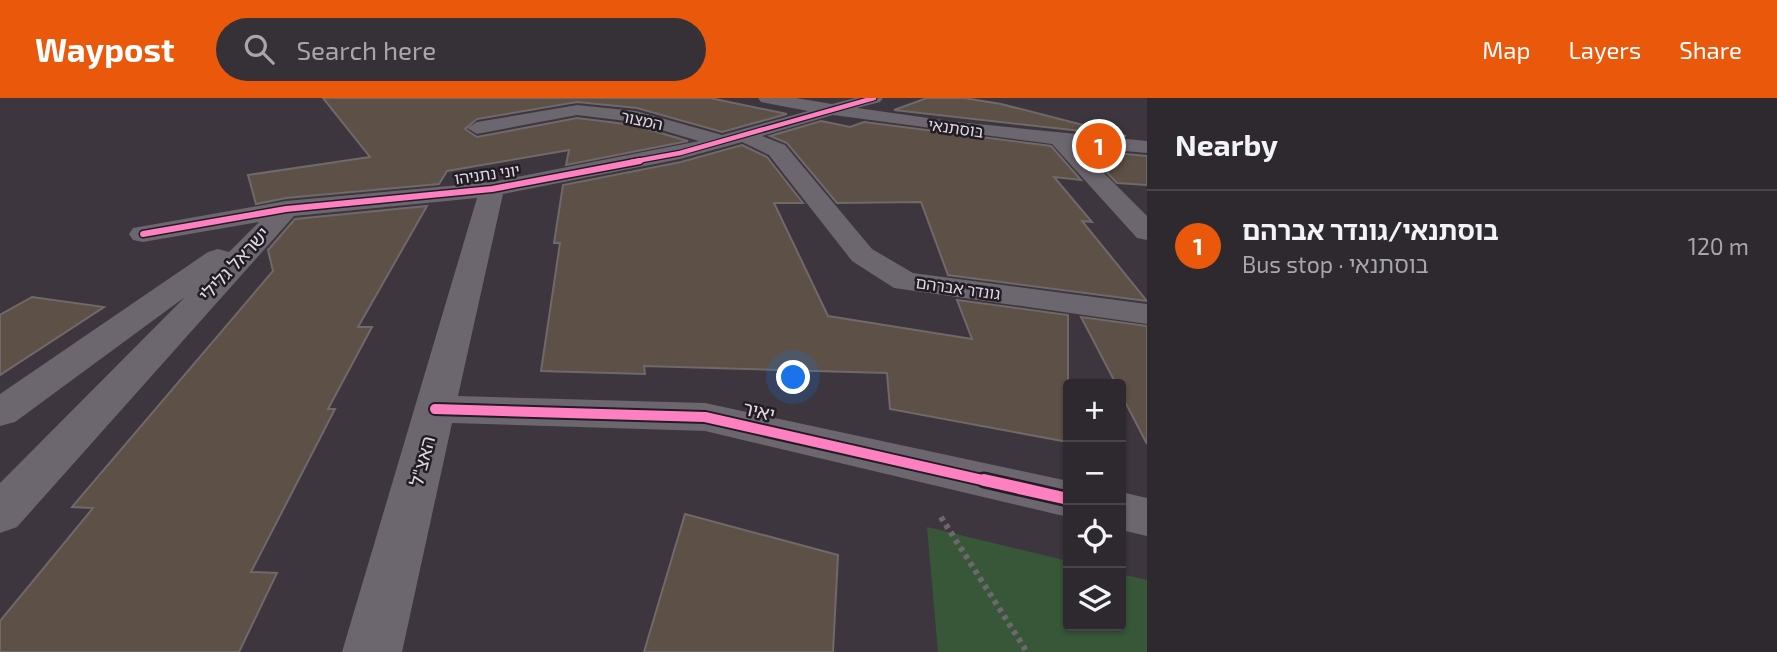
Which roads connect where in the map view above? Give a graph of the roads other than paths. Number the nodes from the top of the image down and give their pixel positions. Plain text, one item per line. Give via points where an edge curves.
1 (767, 98) edge
2 (874, 98) edge
3 (830, 111) junction
4 (477, 128) dead end
5 (733, 138) junction
6 (1059, 139) junction
7 (1147, 147) edge
8 (492, 189) junction
9 (286, 209) junction
10 (1147, 232) edge
11 (143, 234) dead end
12 (1147, 314) edge
13 (435, 409) junction
14 (0, 413) edge
15 (1063, 498) edge
16 (1126, 512) edge
17 (0, 514) edge
18 (1147, 517) edge
19 (372, 652) edge

1 - 3 street, בוסתנאי
2 - 3 street, יוני נתניהו
3 - 5 street, יוני נתניהו
3 - 6 street, בוסתנאי
4 - 5 street, המצור via 577,110 636,117
5 - 8 street, יוני נתניהו via 681,153
5 - 12 street, גונדר אברהם via 776,150 862,255 905,281
6 - 7 street, בוסתנאי
6 - 10 street
8 - 9 street, יוני נתניהו
8 - 13 street, האצ"ל
9 - 11 street, יוני נתניהו
9 - 14 street, ישראל גלילי
9 - 17 street, ישראל גלילי
13 - 15 street, יאיר via 705,416
13 - 19 street, האצ"ל
16 - 18 street

